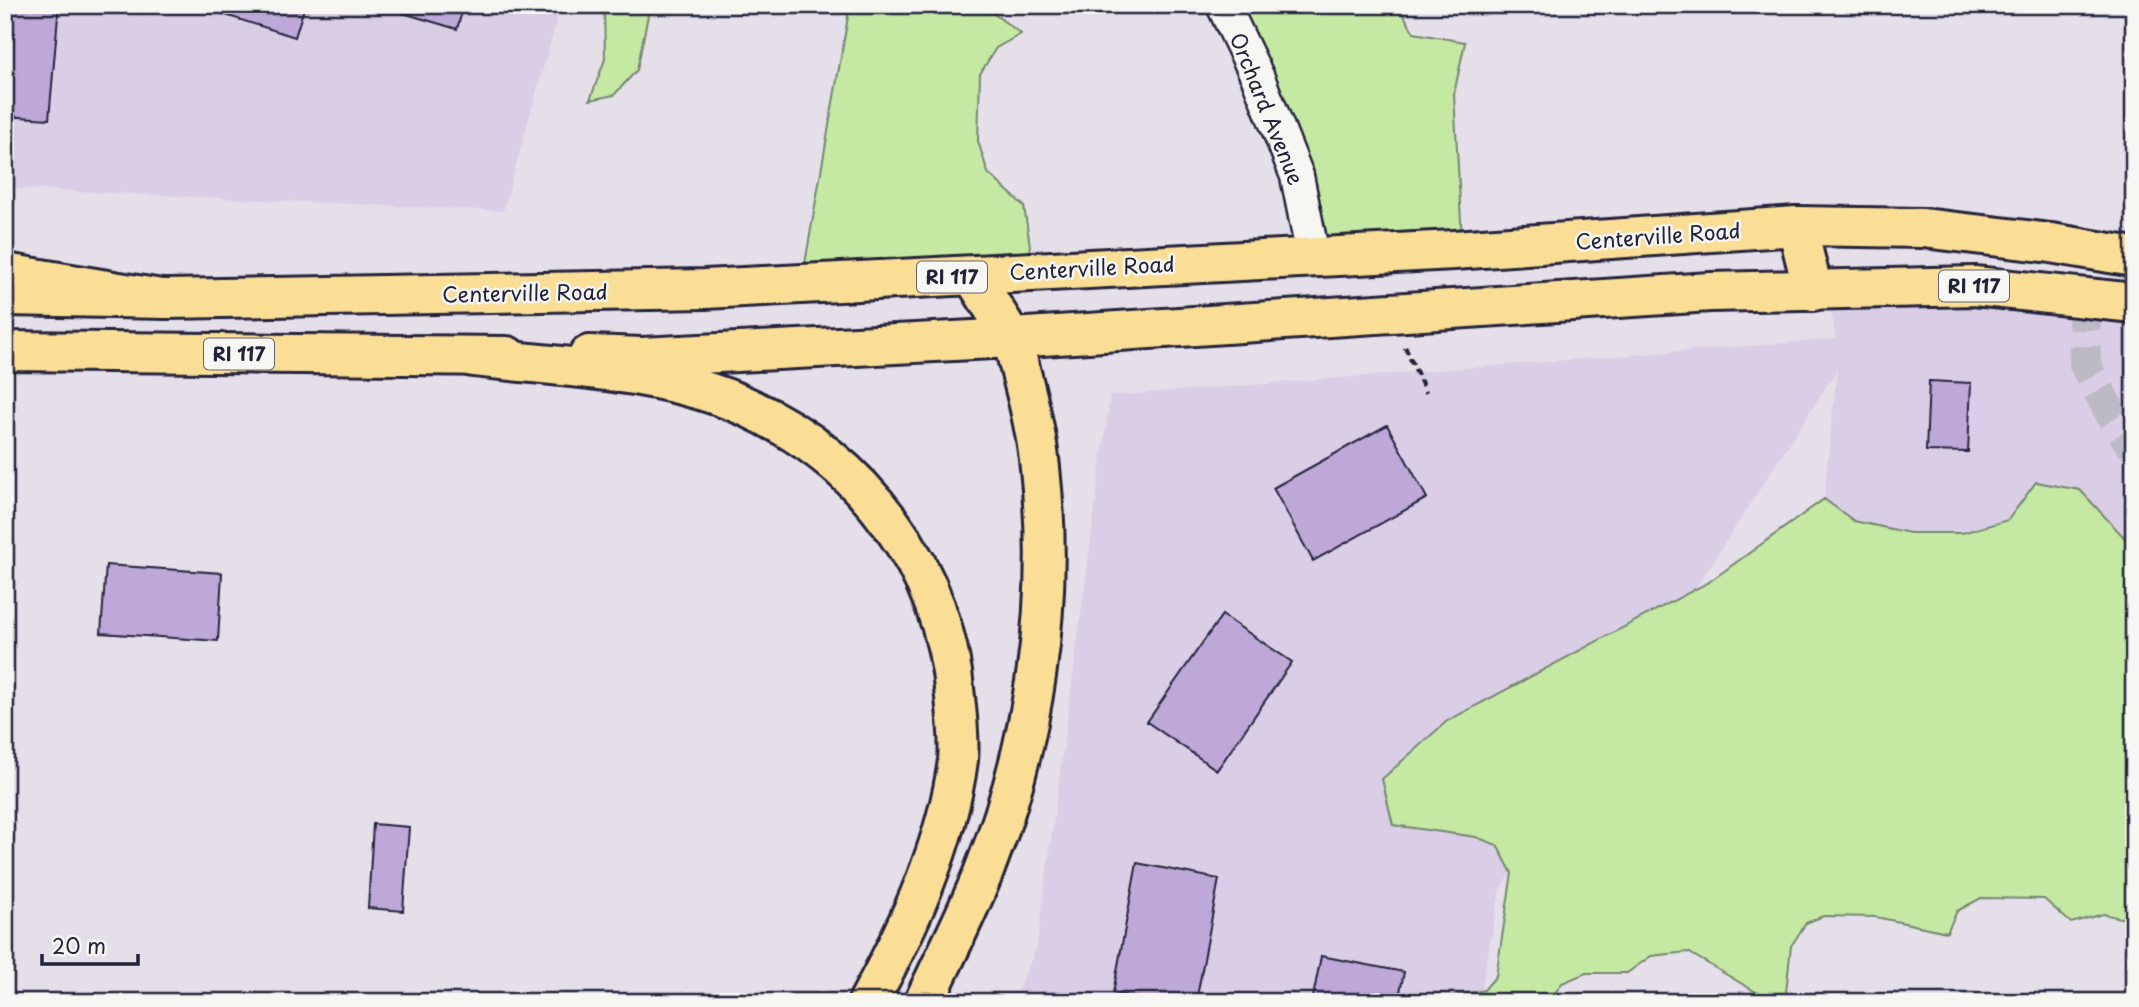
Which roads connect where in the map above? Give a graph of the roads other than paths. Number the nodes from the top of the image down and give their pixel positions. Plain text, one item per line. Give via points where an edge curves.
1 (1223, 5) edge
2 (1797, 226) junction
3 (1748, 231) junction
4 (1313, 256) junction
5 (2134, 257) edge
6 (5, 273) edge
7 (974, 276) junction
8 (1813, 291) junction
9 (1759, 292) junction
10 (5, 296) edge
11 (155, 298) junction
12 (2134, 303) edge
13 (1012, 338) junction
14 (5, 351) edge
15 (473, 357) junction
16 (868, 1002) edge
17 (924, 1002) edge

1 - 4 street, Orchard Avenue via 1297,176
2 - 3 main road, Centerville Road / RI 117
2 - 5 main road, Centerville Road / RI 117 via 1923,228
2 - 8 main road
3 - 4 main road, Centerville Road / RI 117
3 - 9 main road
4 - 7 main road, Centerville Road / RI 117
6 - 11 main road
7 - 11 main road, Centerville Road / RI 117 via 539,295
7 - 13 main road
8 - 9 main road, RI 117
8 - 12 main road, RI 117 via 1974,286
9 - 13 main road, RI 117
10 - 11 main road, Centerville Road / RI 117
13 - 15 main road, RI 117 via 642,357
13 - 17 main road via 1040,465 1045,523 1046,564 1033,692 1011,789 984,870
14 - 15 main road, RI 117
15 - 16 main road via 653,379 746,407 826,454 892,522 936,600 954,683 958,758 933,861

